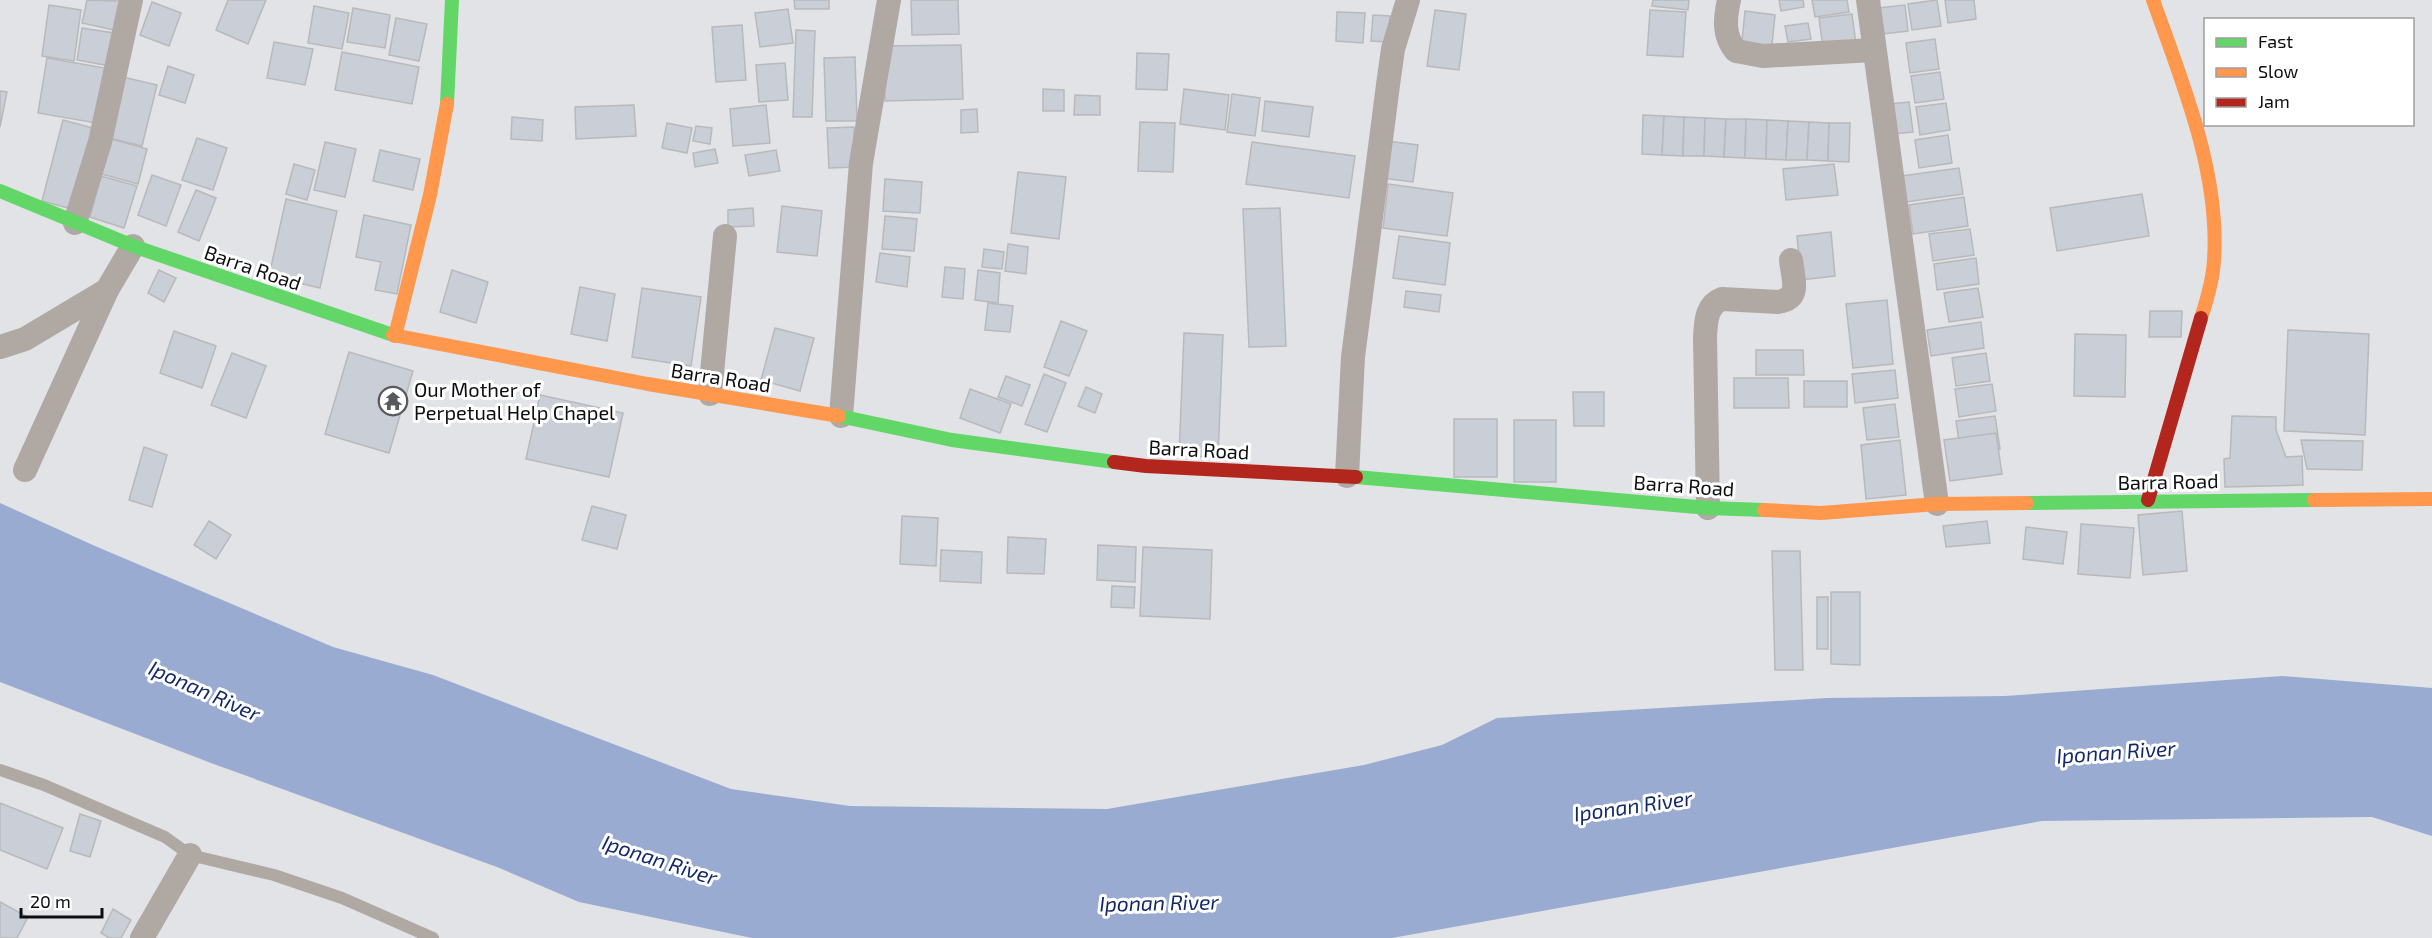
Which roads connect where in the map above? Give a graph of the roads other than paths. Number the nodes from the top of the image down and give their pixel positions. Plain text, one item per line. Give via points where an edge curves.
1 (131, 0) edge
2 (453, 0) edge
3 (889, 0) edge
4 (1408, 0) edge
5 (1729, 0) edge
6 (1868, 0) edge
7 (2153, 0) edge
8 (1874, 50) junction
9 (0, 191) edge
10 (75, 223) junction
11 (725, 236) dead end
12 (133, 246) junction
13 (1791, 261) dead end
14 (107, 290) junction
15 (395, 336) junction
16 (0, 347) edge
17 (710, 394) junction
18 (841, 416) junction
19 (25, 470) dead end
20 (1347, 476) junction
21 (2432, 498) edge
22 (2148, 500) junction
23 (1937, 504) junction
24 (1707, 508) junction
25 (0, 770) edge
26 (190, 855) junction
27 (142, 938) edge
28 (433, 938) edge

1 - 10 street via 100,142
2 - 15 street via 446,110 423,232
3 - 18 street via 861,163
4 - 20 street via 1393,49 1353,357
5 - 8 street via 1726,34 1736,51 1762,56
6 - 8 street
7 - 22 street via 2203,160 2214,226 2214,261 2206,302
8 - 23 street
9 - 10 street, Barra Road
10 - 12 street, Barra Road
11 - 17 street
12 - 14 street
12 - 15 street, Barra Road
13 - 24 street via 1794,291 1787,300 1722,300 1709,309 1705,337
14 - 16 street via 33,334
14 - 19 street
15 - 17 street, Barra Road
17 - 18 street, Barra Road
18 - 20 street, Barra Road via 952,440 1146,466
20 - 24 street, Barra Road
21 - 22 street, Barra Road
22 - 23 street, Barra Road
23 - 24 street, Barra Road via 1821,513
25 - 26 lane via 165,837
26 - 27 street
26 - 28 lane via 274,875 342,898

